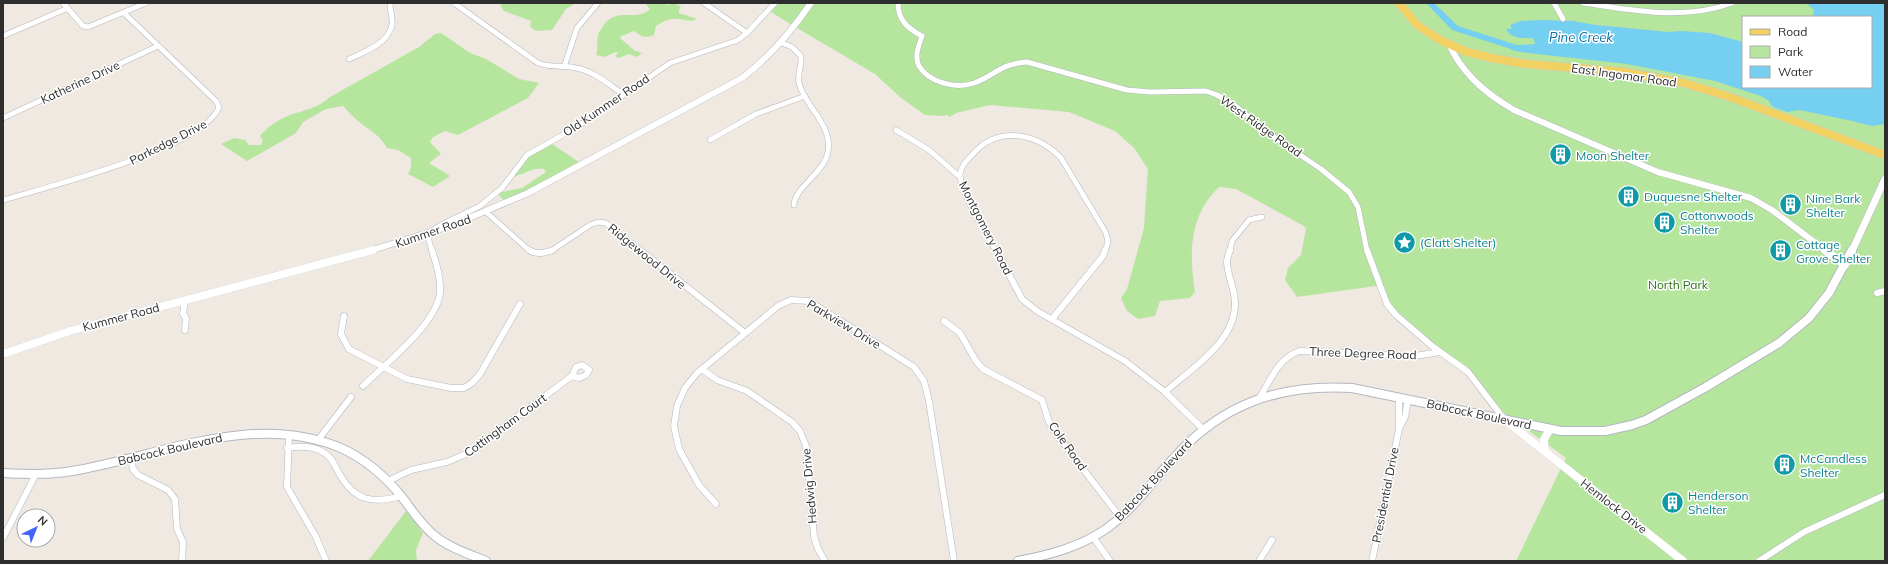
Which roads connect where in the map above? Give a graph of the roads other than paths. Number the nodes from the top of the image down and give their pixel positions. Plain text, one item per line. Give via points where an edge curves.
1 (63, 3) edge
2 (146, 3) edge
3 (390, 3) edge
4 (464, 3) edge
5 (598, 3) edge
6 (704, 3) edge
7 (775, 3) edge
8 (811, 3) edge
9 (898, 3) edge
10 (1399, 3) edge
11 (1554, 3) edge
12 (1583, 3) edge
13 (1732, 3) edge
14 (457, 4) edge
15 (68, 8) junction
16 (124, 13) junction
17 (1563, 19) dead end
18 (747, 33) junction
19 (3, 36) edge
20 (782, 43) junction
21 (1449, 44) junction
22 (158, 46) junction
23 (349, 59) dead end
24 (564, 67) junction
25 (623, 94) junction
26 (805, 96) junction
27 (3, 118) edge
28 (896, 130) dead end
29 (710, 140) dead end
30 (1885, 154) edge
31 (960, 176) junction
32 (1885, 179) edge
33 (3, 200) edge
34 (794, 205) dead end
35 (486, 212) junction
36 (1262, 217) dead end
37 (427, 234) junction
38 (1845, 265) junction
39 (1885, 291) edge
40 (1877, 293) dead end
41 (185, 300) junction
42 (520, 304) dead end
43 (344, 316) dead end
44 (1052, 319) junction
45 (944, 321) dead end
46 (185, 330) dead end
47 (745, 333) junction
48 (1440, 352) junction
49 (3, 354) edge
50 (382, 368) junction
51 (702, 369) junction
52 (572, 376) dead end
53 (363, 386) dead end
54 (1164, 392) junction
55 (352, 397) dead end
56 (1260, 397) junction
57 (1403, 398) junction
58 (1505, 420) junction
59 (1550, 429) junction
60 (1204, 430) junction
61 (289, 435) junction
62 (318, 440) junction
63 (287, 448) junction
64 (1545, 451) junction
65 (131, 458) junction
66 (3, 473) edge
67 (36, 474) junction
68 (388, 481) junction
69 (1885, 495) edge
70 (401, 496) junction
71 (716, 504) dead end
72 (1120, 517) junction
73 (1093, 537) junction
74 (3, 538) edge
75 (1272, 540) dead end
76 (182, 561) edge
77 (326, 561) edge
78 (486, 561) edge
79 (825, 561) edge
80 (954, 561) edge
81 (1018, 561) edge
82 (1110, 561) edge
83 (1259, 561) edge
84 (1372, 561) edge
85 (1683, 561) edge
86 (1759, 561) edge

1 - 15 street
2 - 16 street
3 - 23 street via 392,24 388,34 373,47
4 - 14 street
5 - 24 street via 578,28
6 - 18 street
7 - 18 street, Old Kummer Road
8 - 20 street, Kummer Road
9 - 48 street, West Ridge Road via 901,22 922,36 917,56 920,68 929,77 941,83 968,84 1004,66 1027,62 1127,90 1200,91 1228,100 1349,192 1358,207 1368,256 1387,304 1396,315
10 - 21 main road, East Ingomar Road via 1419,26
11 - 17 street
12 - 13 street via 1676,13 1707,11
14 - 24 street via 538,63 550,67
15 - 16 street via 86,27 95,26
15 - 19 street
16 - 22 street, Parkedge Drive
18 - 25 street, Old Kummer Road via 738,40 675,60
20 - 26 street via 800,54 802,62 798,78
20 - 35 street, Kummer Road via 757,67 732,85 539,187
21 - 30 main road, East Ingomar Road via 1474,54 1505,60 1641,74 1687,84 1732,97
21 - 38 street via 1454,56 1474,80 1489,94 1514,110 1658,172 1751,198 1772,210
22 - 27 street, Katherine Drive
22 - 33 street, Parkedge Drive via 217,103 218,111 210,121 133,161
24 - 25 street via 588,71
25 - 37 street, Old Kummer Road via 577,127 527,155 497,193 480,206
26 - 29 street via 754,115
26 - 34 street via 826,133 828,152 821,168 794,199
28 - 31 street via 929,150
31 - 44 street, Montgomery Road via 965,193 1022,299
31 - 44 street, Montgomery Road via 966,161 975,150 1002,136 1020,135 1038,139 1051,147 1061,158 1105,229 1108,242 1103,256
32 - 38 main road, Babcock Boulevard
35 - 37 street, Kummer Road
35 - 47 street, Ridgewood Drive via 535,253 550,252 590,226 600,222 606,223
36 - 54 street via 1249,220 1232,242 1227,262 1235,305 1227,334 1216,347
37 - 41 street, Kummer Road
37 - 50 street via 440,282 438,304 429,321
38 - 59 main road, Babcock Boulevard via 1829,293 1798,328 1762,355 1706,387 1646,420 1619,429 1588,432
39 - 40 street
41 - 46 street
41 - 49 street, Kummer Road via 49,337
42 - 50 street via 480,374 464,388 450,388 412,380
43 - 50 street via 340,328 345,345
44 - 54 street, Montgomery Road via 1120,358
45 - 72 street, Cole Road via 960,333 983,369 1042,400 1049,422 1057,435
47 - 51 street, Parkview Drive
47 - 80 street, Parkview Drive via 782,303 793,299 804,300 814,303 898,356 918,372 924,381 929,401
48 - 56 street, Three Degree Road via 1415,356 1299,351 1284,359
48 - 58 street, West Ridge Road via 1468,372
50 - 53 street
51 - 71 street, Parkview Drive via 692,378 681,398 675,414 675,437 688,469 706,495
51 - 79 street, Hedwig Drive via 717,380 747,391 792,422 800,431 806,446 814,536
52 - 68 street, Cottingham Court via 468,454 447,462 411,470
54 - 60 street, Montgomery Road
55 - 62 street
56 - 57 main road, Babcock Boulevard via 1286,390 1324,386 1352,388
56 - 60 main road, Babcock Boulevard via 1225,415
57 - 58 main road, Babcock Boulevard
57 - 84 street, Presidential Drive via 1405,417 1399,429
58 - 59 main road, Babcock Boulevard
58 - 64 street, Hemlock Drive
59 - 64 street via 1544,439
60 - 72 main road, Babcock Boulevard via 1182,448
61 - 62 main road, Babcock Boulevard
61 - 63 street
61 - 65 main road, Babcock Boulevard via 261,434 214,438
62 - 68 main road, Babcock Boulevard via 361,458
63 - 70 street via 308,447 322,451 353,494 376,501
63 - 77 street via 287,487 316,537
64 - 85 street, Hemlock Drive
65 - 67 main road, Babcock Boulevard via 79,470
65 - 76 street via 138,475 165,488 175,499 177,529 183,542
66 - 67 main road, Babcock Boulevard
67 - 74 street
68 - 70 main road, Babcock Boulevard
69 - 86 street via 1814,526
70 - 78 main road, Babcock Boulevard via 436,536 450,546
72 - 73 main road, Babcock Boulevard
73 - 81 main road, Babcock Boulevard via 1063,550
73 - 82 street
75 - 83 street

